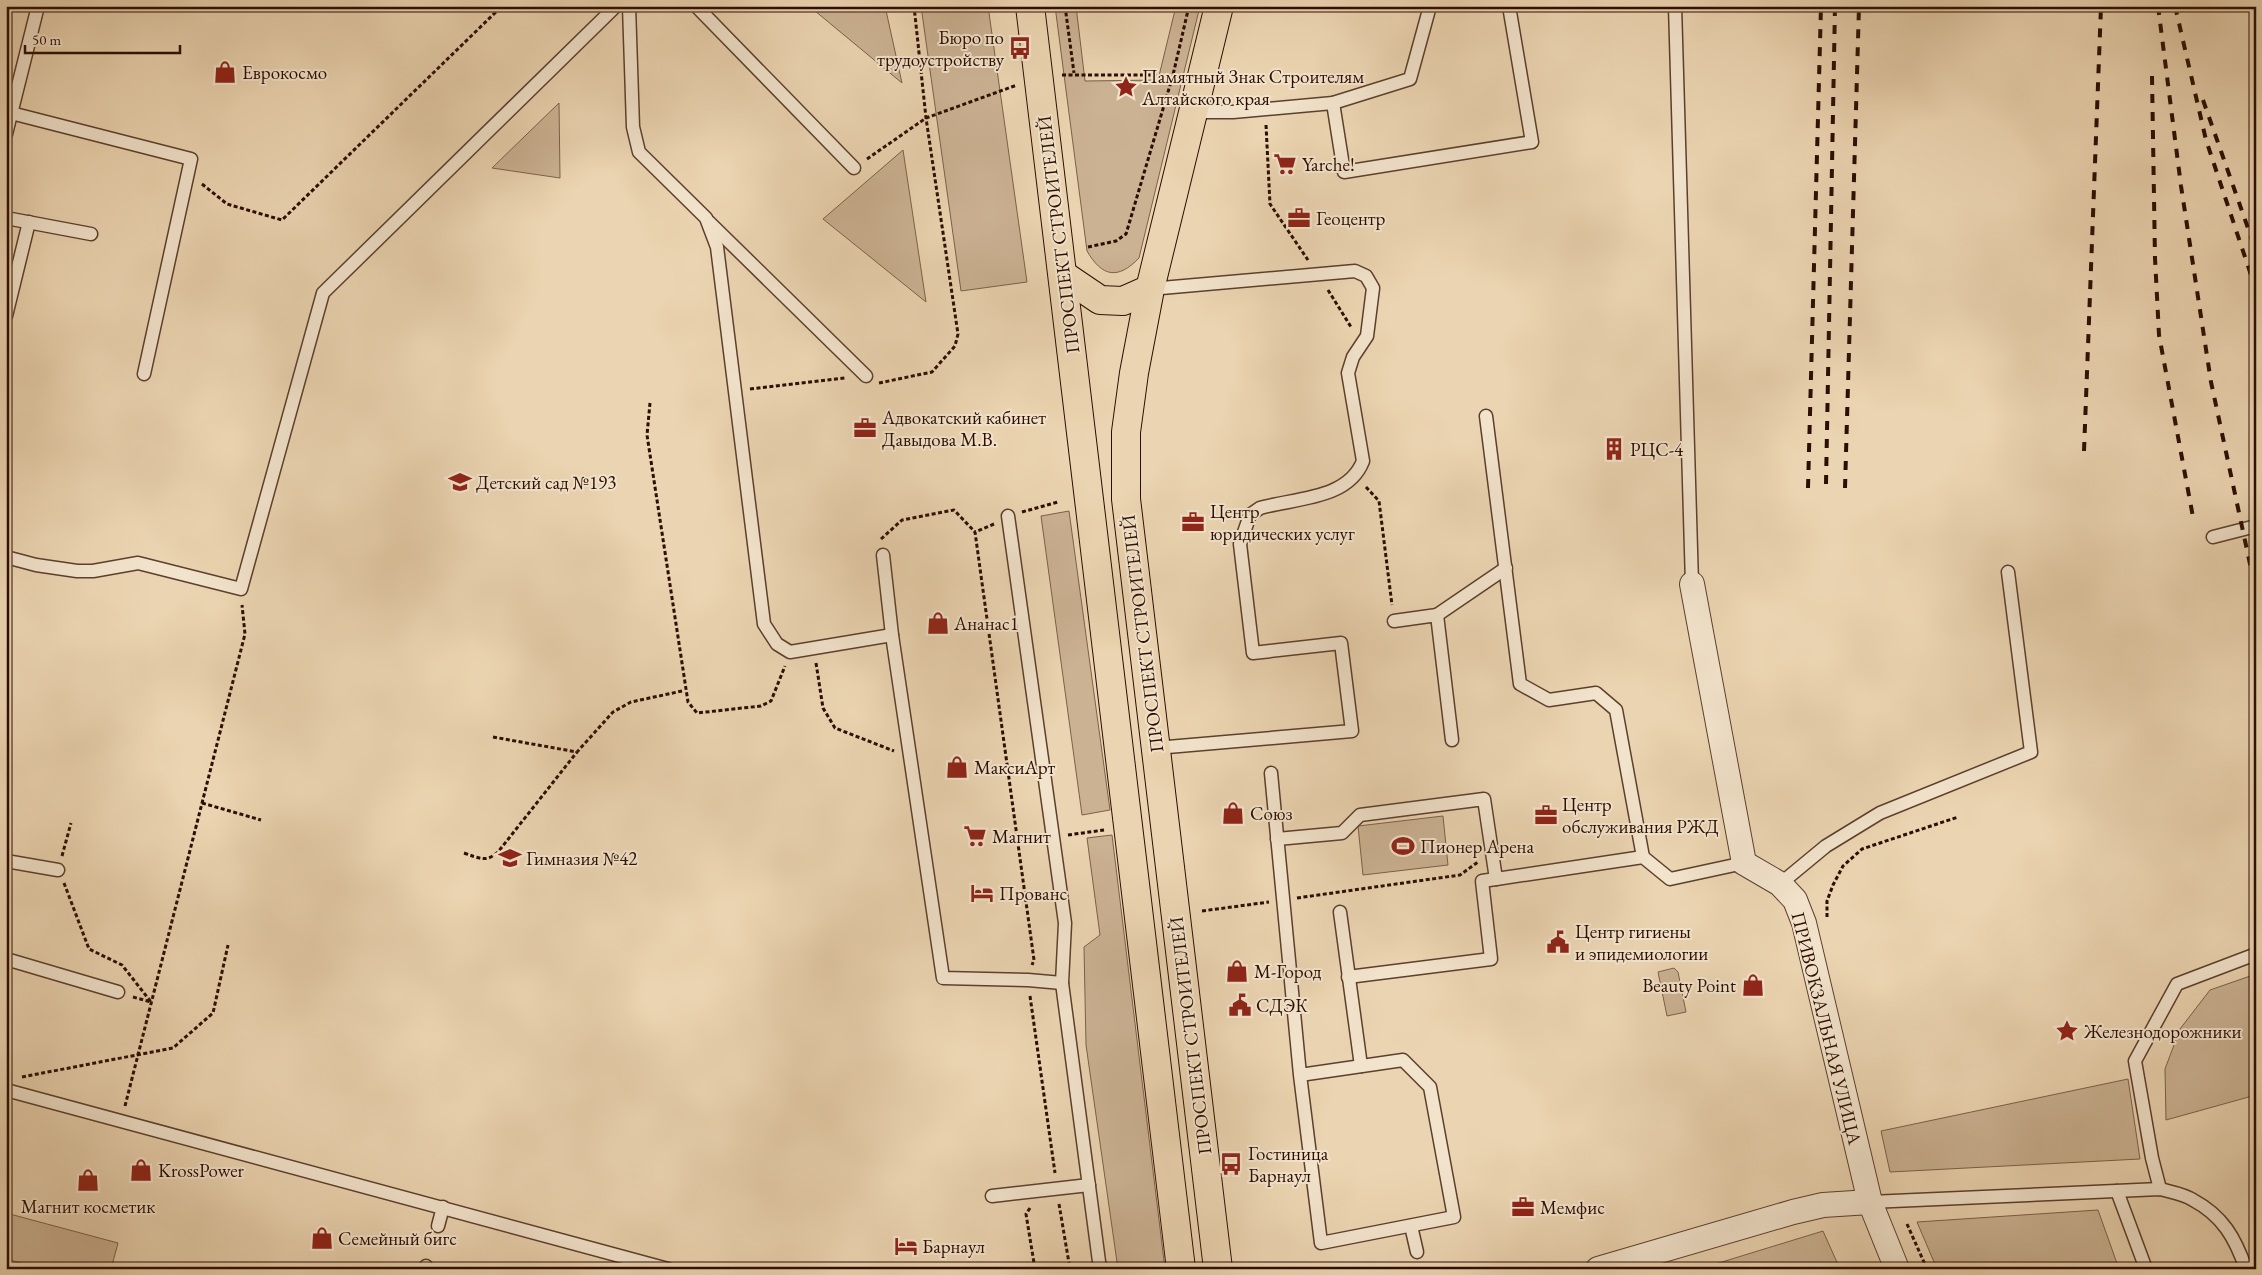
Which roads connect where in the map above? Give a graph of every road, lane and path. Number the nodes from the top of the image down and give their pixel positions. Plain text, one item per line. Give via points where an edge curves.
1 (38, 6) edge
2 (502, 6) edge
3 (616, 6) edge
4 (629, 6) edge
5 (696, 6) edge
6 (914, 6) edge
7 (1030, 6) edge
8 (1065, 6) edge
9 (1189, 6) edge
10 (1218, 6) edge
11 (1430, 6) edge
12 (1509, 6) edge
13 (1675, 6) edge
14 (1074, 73) junction
15 (1173, 75) junction
16 (1038, 78) junction
17 (1333, 104) junction
18 (1265, 109) junction
19 (1194, 112) junction
20 (11, 113) junction
21 (926, 118) junction
22 (6, 134) edge
23 (854, 168) joint
24 (227, 204) dead end
25 (6, 218) edge
26 (706, 218) junction
27 (29, 222) junction
28 (91, 234) dead end
29 (1088, 247) dead end
30 (1063, 274) junction
31 (1318, 275) junction
32 (1150, 289) junction
33 (6, 316) edge
34 (958, 334) dead end
35 (1361, 344) junction
36 (144, 374) dead end
37 (866, 376) dead end
38 (650, 403) dead end
39 (1486, 416) dead end
40 (1355, 476) junction
41 (1058, 502) dead end
42 (1028, 510) dead end
43 (1008, 516) joint
44 (2256, 526) edge
45 (975, 532) junction
46 (2213, 538) dead end
47 (884, 555) joint
48 (6, 557) edge
49 (1506, 568) junction
50 (2008, 572) dead end
51 (1692, 584) joint
52 (241, 589) junction
53 (1437, 615) junction
54 (1394, 621) joint
55 (892, 635) junction
56 (813, 648) junction
57 (790, 652) junction
58 (682, 691) dead end
59 (493, 737) dead end
60 (1452, 740) dead end
61 (1156, 748) junction
62 (577, 752) junction
63 (912, 758) junction
64 (1271, 773) dead end
65 (202, 804) junction
66 (1958, 817) dead end
67 (261, 820) dead end
68 (71, 823) dead end
69 (1098, 830) dead end
70 (1086, 832) dead end
71 (1277, 839) junction
72 (1492, 851) junction
73 (464, 853) dead end
74 (1644, 856) junction
75 (6, 861) edge
76 (1744, 863) junction
77 (58, 870) junction
78 (1496, 879) junction
79 (1780, 884) junction
80 (1282, 900) junction
81 (1202, 911) dead end
82 (1340, 912) dead end
83 (1827, 920) dead end
84 (228, 945) dead end
85 (2256, 954) edge
86 (6, 959) edge
87 (1348, 977) junction
88 (1028, 980) junction
89 (1062, 983) junction
90 (118, 992) dead end
91 (151, 1002) junction
92 (138, 1054) junction
93 (1361, 1066) junction
94 (30, 1075) dead end
95 (1300, 1075) junction
96 (6, 1090) edge
97 (126, 1102) dead end
98 (1089, 1185) junction
99 (1057, 1189) junction
100 (2160, 1189) junction
101 (2116, 1191) junction
102 (992, 1196) dead end
103 (1870, 1202) junction
104 (1032, 1206) dead end
105 (443, 1207) junction
106 (1908, 1224) dead end
107 (438, 1226) dead end
108 (1410, 1226) junction
109 (1418, 1252) dead end
110 (668, 1269) edge
111 (1035, 1269) edge
112 (1070, 1269) edge
113 (1100, 1269) edge
114 (1181, 1269) edge
115 (1218, 1269) edge
116 (1598, 1269) edge
117 (1897, 1269) edge
118 (1927, 1269) edge
119 (2146, 1269) edge
120 (2246, 1269) edge

1 - 20 lane
2 - 24 path via 282,220
3 - 52 lane via 323,293
4 - 26 lane via 633,127 640,152
5 - 23 lane
6 - 21 path
7 - 16 main road, ПРОСПЕКТ СТРОИТЕЛЕЙ
8 - 14 path
9 - 15 path
10 - 19 main road, ПРОСПЕКТ СТРОИТЕЛЕЙ
11 - 17 lane via 1410,79
12 - 17 lane via 1532,142 1344,172
13 - 51 lane
14 - 15 path
14 - 16 path
15 - 29 path via 1126,234 1116,241
16 - 21 path
16 - 30 main road, ПРОСПЕКТ СТРОИТЕЛЕЙ
17 - 18 lane
18 - 19 lane
18 - 31 path via 1270,204
19 - 32 main road, ПРОСПЕКТ СТРОИТЕЛЕЙ
20 - 22 lane
20 - 36 lane via 191,159
21 - 23 path
21 - 34 path
25 - 27 lane
26 - 37 lane
26 - 57 lane via 717,246 764,624 777,644
27 - 28 lane
27 - 33 lane
30 - 32 main road via 1100,300 1123,301
30 - 114 main road, ПРОСПЕКТ СТРОИТЕЛЕЙ
31 - 32 lane
31 - 35 path
31 - 35 lane via 1355,271 1366,276 1372,288 1367,336
32 - 61 main road, ПРОСПЕКТ СТРОИТЕЛЕЙ via 1126,432 1126,499
35 - 40 lane via 1348,373 1362,461
38 - 57 path via 647,435 688,702 698,713 761,706 771,700
39 - 49 lane
40 - 54 path via 1379,501
40 - 61 lane via 1330,492 1260,508 1250,515 1240,544 1253,653 1341,643 1352,731
41 - 42 path
43 - 45 path
43 - 89 lane via 1065,923
44 - 46 lane
45 - 47 path via 954,510 902,520 881,538
45 - 88 path via 1034,960
47 - 55 lane
48 - 52 lane via 76,571 138,563
49 - 53 lane
49 - 74 lane via 1520,684 1549,700 1596,693 1616,710
50 - 79 lane via 2031,752 1880,813 1826,846
51 - 76 street
52 - 65 path via 245,634
53 - 54 lane
53 - 60 lane
55 - 56 lane
55 - 63 lane
56 - 57 lane
56 - 63 path via 823,708 835,728
58 - 62 path via 630,702 613,712
59 - 62 path
61 - 115 main road, ПРОСПЕКТ СТРОИТЕЛЕЙ
62 - 73 path via 491,858
63 - 88 lane via 943,978
64 - 71 lane
65 - 67 path
65 - 91 path
66 - 83 path via 1862,849 1843,866 1833,885 1827,901
68 - 77 path
69 - 70 path
71 - 72 lane via 1342,833 1360,815 1484,798
71 - 80 lane
72 - 78 lane
72 - 80 path via 1460,875
74 - 76 lane via 1670,879
74 - 78 lane
75 - 77 lane
76 - 79 street, ПРИВОКЗАЛЬНАЯ УЛИЦА
77 - 91 path via 89,949 122,965
78 - 87 lane via 1482,881 1492,959
79 - 103 street, ПРИВОКЗАЛЬНАЯ УЛИЦА via 1795,900 1804,922
80 - 81 path
80 - 95 lane
82 - 87 lane
84 - 92 path via 213,1013 173,1048
85 - 100 lane via 2177,984 2135,1061
86 - 90 lane
87 - 93 lane
88 - 89 lane
88 - 99 path
89 - 98 lane
91 - 92 path
92 - 94 path
92 - 97 path
93 - 95 lane
93 - 108 lane via 1403,1060 1430,1087 1454,1217
95 - 108 lane via 1321,1243
96 - 105 lane
98 - 99 lane
98 - 113 lane
99 - 102 lane
99 - 112 path
100 - 101 lane
100 - 120 lane via 2193,1199 2223,1222 2236,1242
101 - 103 lane
101 - 119 lane
103 - 116 street via 1823,1205 1793,1212
103 - 117 street, ПРИВОКЗАЛЬНАЯ УЛИЦА
104 - 111 path via 1026,1214
105 - 107 lane
105 - 110 lane
106 - 118 path
108 - 109 lane

